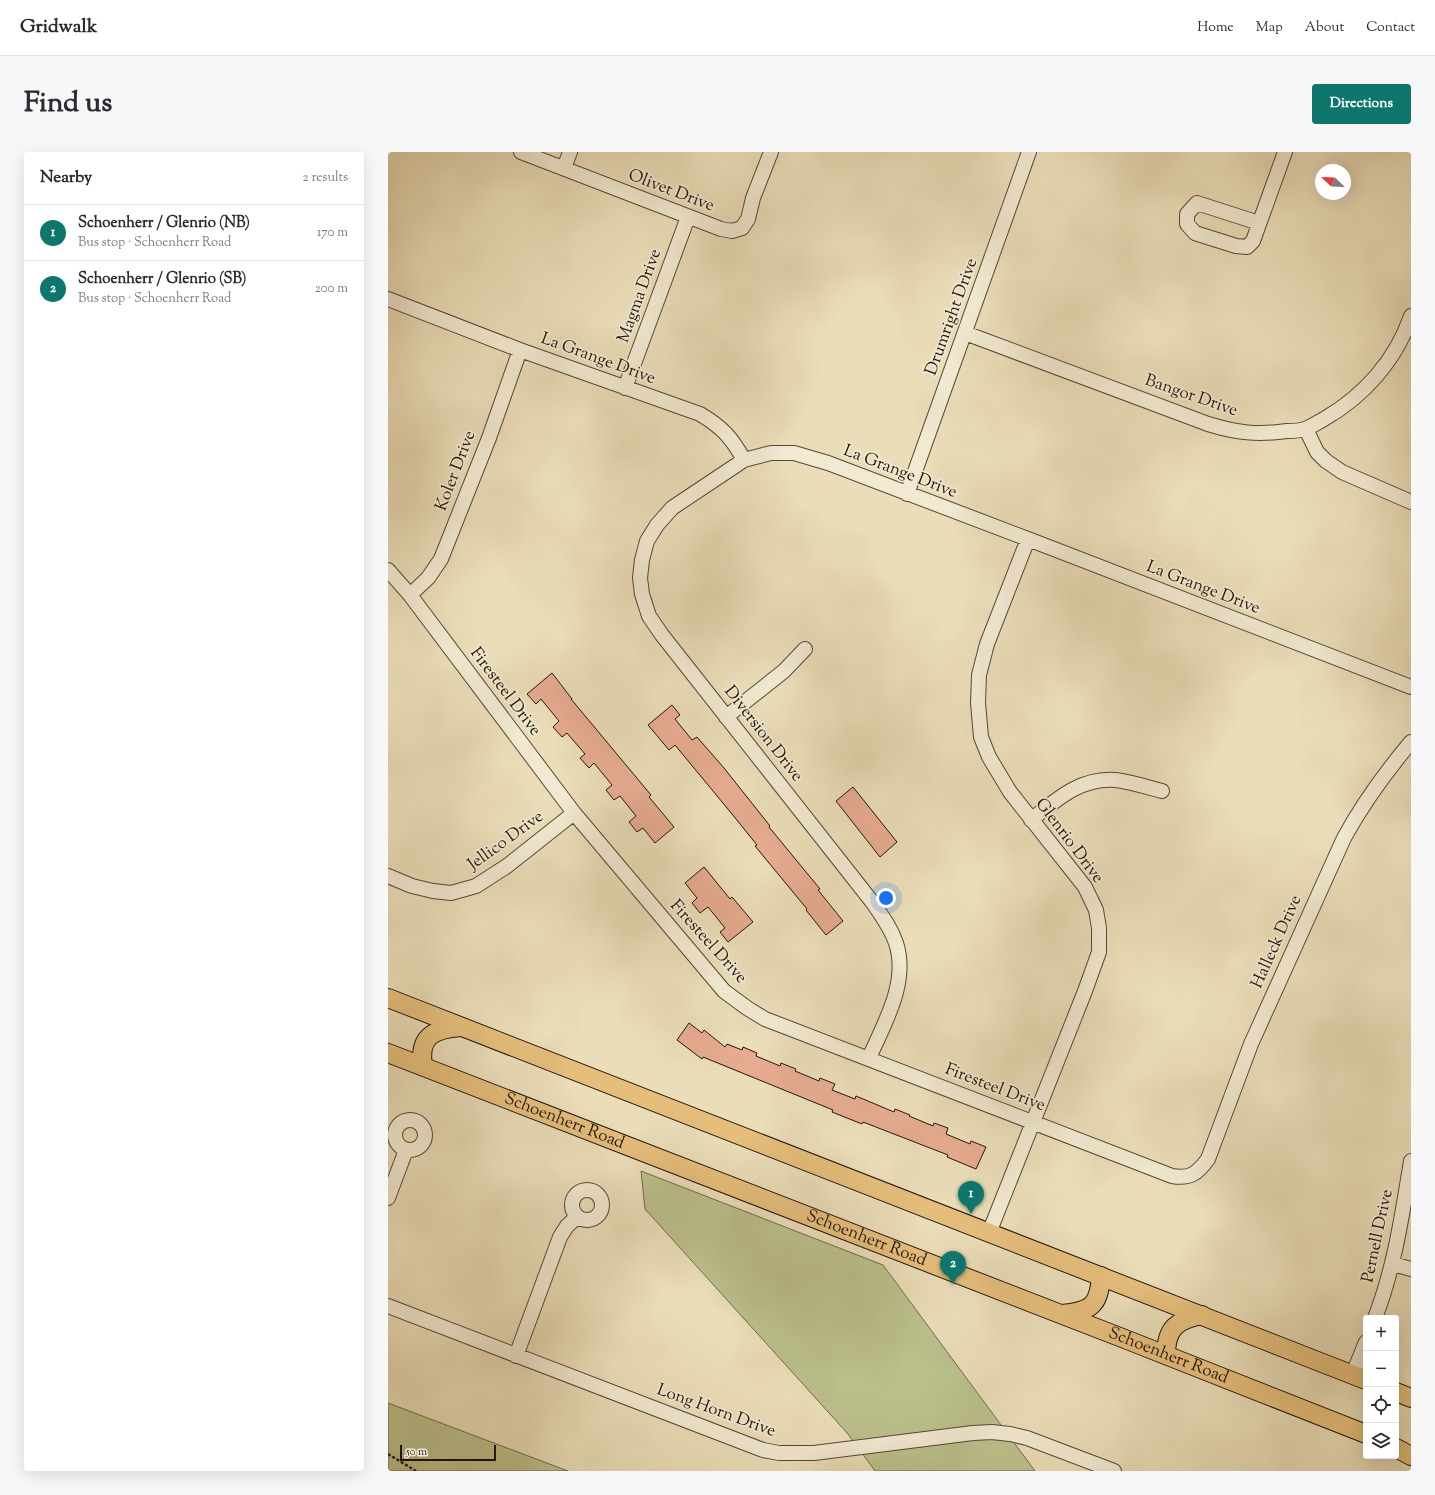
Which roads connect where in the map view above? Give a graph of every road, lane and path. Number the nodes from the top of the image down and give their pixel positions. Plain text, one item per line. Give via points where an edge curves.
1 (521, 152) edge
2 (570, 152) edge
3 (771, 152) edge
4 (1029, 152) edge
5 (1285, 152) edge
6 (564, 168) junction
7 (688, 217) junction
8 (1259, 224) junction
9 (388, 299) edge
10 (1411, 316) edge
11 (965, 333) junction
12 (520, 350) junction
13 (625, 388) junction
14 (1306, 429) junction
15 (744, 460) junction
16 (907, 494) junction
17 (1411, 502) edge
18 (1028, 539) junction
19 (388, 570) edge
20 (410, 595) junction
21 (805, 649) dead end
22 (1411, 687) edge
23 (726, 717) junction
24 (1411, 742) edge
25 (1162, 791) dead end
26 (574, 813) junction
27 (1031, 820) junction
28 (388, 876) edge
29 (388, 998) edge
30 (461, 1027) junction
31 (388, 1053) edge
32 (869, 1058) junction
33 (422, 1066) junction
34 (1033, 1122) junction
35 (406, 1150) dead end
36 (1411, 1160) edge
37 (1201, 1169) joint
38 (388, 1198) edge
39 (577, 1217) dead end
40 (989, 1233) junction
41 (1393, 1264) junction
42 (1411, 1269) edge
43 (1101, 1276) junction
44 (388, 1306) edge
45 (1060, 1314) junction
46 (1202, 1315) junction
47 (1376, 1315) edge
48 (1364, 1351) edge
49 (1166, 1355) junction
50 (516, 1356) junction
51 (1360, 1377) edge
52 (1399, 1393) edge
53 (1411, 1398) edge
54 (1363, 1433) edge
55 (1399, 1450) edge
56 (388, 1454) edge
57 (1411, 1456) edge
58 (416, 1471) edge
59 (1114, 1471) edge

1 - 6 street, Olivet Drive
2 - 6 street
3 - 7 street, Olivet Drive via 748,218 742,228 732,232
4 - 11 street, Drumright Drive
5 - 8 street
6 - 7 street, Olivet Drive
7 - 13 street, Magma Drive
8 - 8 street via 1253,241 1247,247 1236,246 1195,233 1188,224 1187,214 1197,203
9 - 12 street, La Grange Drive
10 - 14 street, Bangor Drive via 1398,347 1368,384 1350,401
11 - 14 street, Bangor Drive via 1228,430 1249,434
11 - 16 street, Drumright Drive
12 - 13 street, La Grange Drive
12 - 20 street, Koler Drive via 489,438 441,559 428,578
13 - 15 street, La Grange Drive via 700,414 716,424 729,437
14 - 17 street via 1317,452 1326,462 1342,472
15 - 16 street, La Grange Drive via 771,453 794,452
15 - 23 street, Diversion Drive via 672,508 647,541 640,578 649,616
16 - 18 street, La Grange Drive
18 - 22 street, La Grange Drive
18 - 27 street, Glenrio Drive via 987,644 979,675 978,704 981,737 989,757
19 - 20 street, Firesteel Drive
20 - 26 street, Firesteel Drive
21 - 23 street via 784,671
23 - 32 street, Diversion Drive via 873,903 888,925 896,944 899,965 897,987
24 - 37 street, Halleck Drive via 1374,788 1344,838 1252,1044 1213,1147
25 - 27 street via 1116,780 1087,782 1072,789
26 - 28 street, Jellico Drive via 507,866 476,886 451,893 433,891
26 - 32 street, Firesteel Drive via 724,991 766,1019
27 - 34 street, Glenrio Drive via 1085,887 1096,910 1099,928 1099,952
29 - 30 main road
30 - 33 main road via 438,1030 431,1035 422,1050
30 - 40 main road
31 - 33 main road, Schoenherr Road
32 - 34 street, Firesteel Drive
33 - 45 main road, Schoenherr Road
34 - 37 street, Firesteel Drive via 1172,1176 1186,1177
34 - 40 street, Glenrio Drive
35 - 38 street
36 - 41 street, Pernell Drive
39 - 50 street via 560,1237
40 - 43 main road
41 - 42 street
41 - 47 street, Pernell Drive
43 - 45 main road via 1100,1289 1093,1304 1077,1312
43 - 46 main road
44 - 50 street, Long Horn Drive
45 - 49 main road, Schoenherr Road
46 - 49 main road via 1180,1321 1173,1328 1168,1335
46 - 51 main road
48 - 51 street
49 - 54 main road, Schoenherr Road
50 - 59 street, Long Horn Drive via 763,1450 814,1453 992,1432 1027,1438
52 - 53 main road
55 - 57 main road
56 - 58 path

